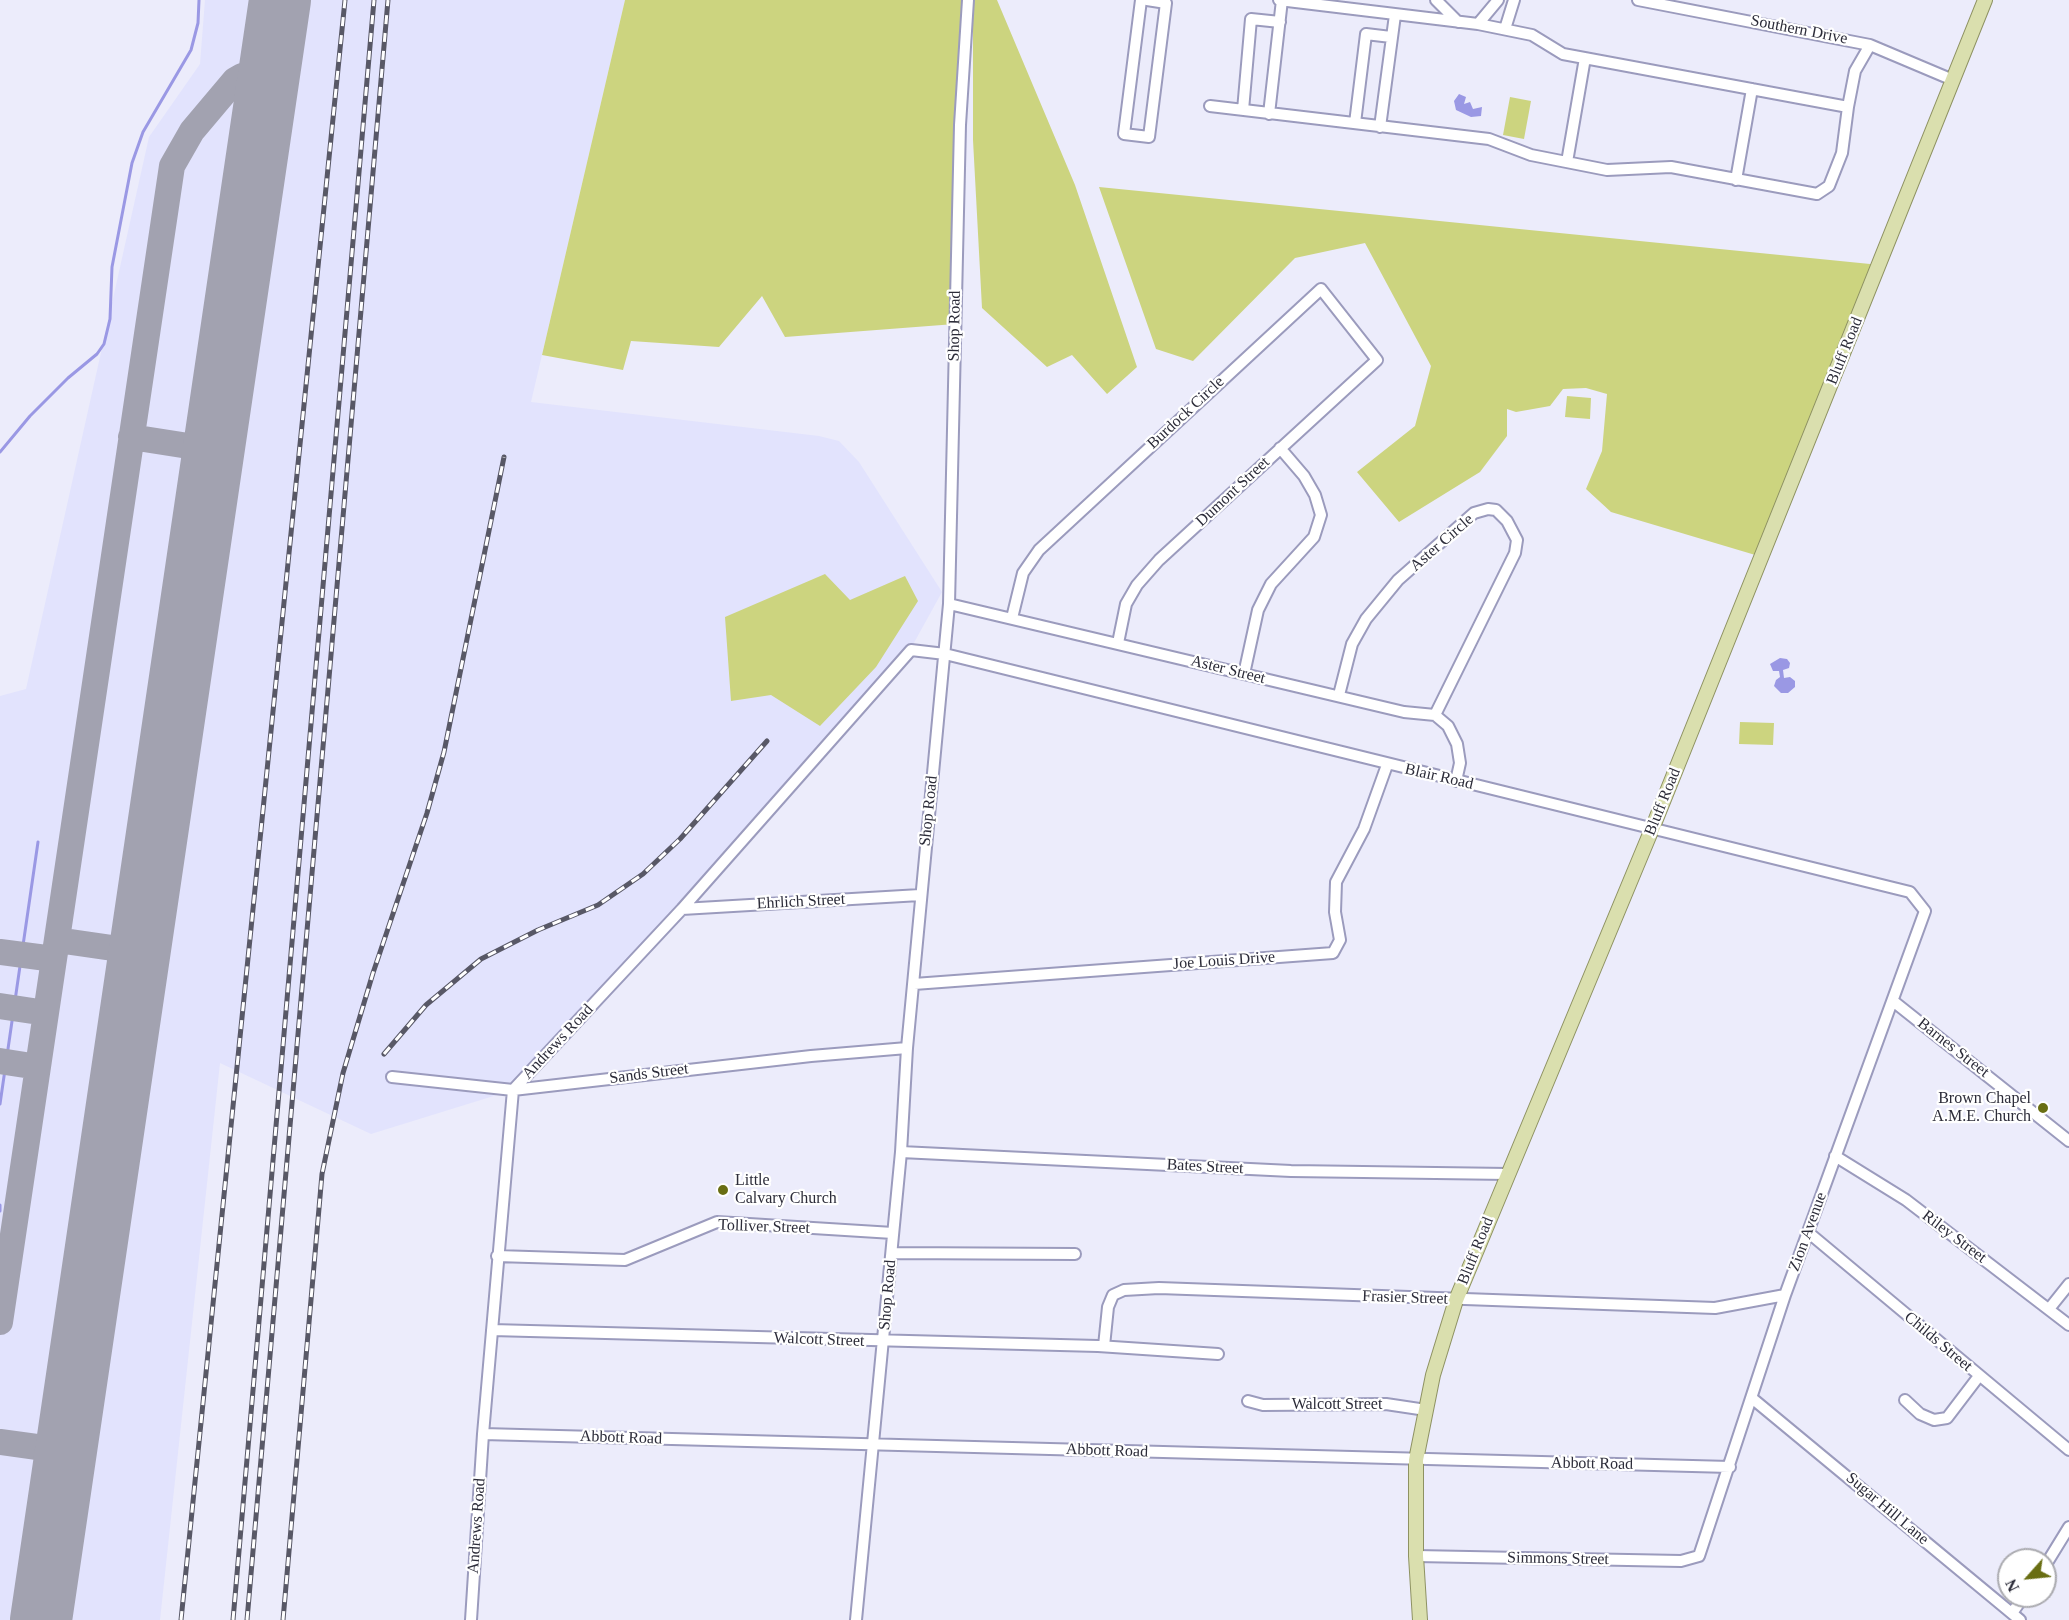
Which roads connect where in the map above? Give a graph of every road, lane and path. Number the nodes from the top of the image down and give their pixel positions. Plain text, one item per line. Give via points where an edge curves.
1 (968, 0) edge
2 (1141, 0) edge
3 (1147, 0) edge
4 (1281, 0) edge
5 (1436, 0) edge
6 (1498, 0) edge
7 (1514, 0) edge
8 (1638, 0) edge
9 (1985, 0) edge
10 (1343, 4) edge
11 (1395, 15) junction
12 (1280, 22) junction
13 (1458, 22) junction
14 (1478, 24) junction
15 (1505, 29) junction
16 (1391, 37) junction
17 (1870, 45) junction
18 (1586, 58) junction
19 (1953, 80) junction
20 (1752, 89) junction
21 (1210, 106) dead end
22 (1848, 107) junction
23 (1243, 110) junction
24 (1269, 114) junction
25 (1355, 123) junction
26 (1380, 127) junction
27 (1568, 162) junction
28 (1736, 180) junction
29 (1377, 360) joint
30 (1280, 448) junction
31 (949, 604) junction
32 (1012, 618) junction
33 (1118, 643) junction
34 (945, 654) junction
35 (1244, 674) junction
36 (1339, 695) junction
37 (1435, 715) junction
38 (1387, 765) junction
39 (1456, 781) junction
40 (1652, 829) junction
41 (920, 895) junction
42 (682, 909) junction
43 (1925, 911) joint
44 (914, 984) junction
45 (1893, 1001) junction
46 (907, 1048) junction
47 (392, 1077) dead end
48 (513, 1090) junction
49 (2069, 1141) edge
50 (901, 1152) junction
51 (1835, 1156) junction
52 (1508, 1174) junction
53 (893, 1233) junction
54 (1809, 1233) junction
55 (892, 1253) junction
56 (1075, 1254) dead end
57 (497, 1256) junction
58 (2069, 1284) edge
59 (1785, 1295) junction
60 (1456, 1300) junction
61 (2049, 1309) junction
62 (2069, 1325) edge
63 (492, 1330) junction
64 (883, 1342) junction
65 (1104, 1346) junction
66 (1218, 1354) dead end
67 (1979, 1376) junction
68 (1753, 1399) junction
69 (1905, 1400) dead end
70 (1248, 1401) dead end
71 (1426, 1410) junction
72 (483, 1434) junction
73 (872, 1445) junction
74 (2069, 1450) edge
75 (1416, 1460) junction
76 (1730, 1467) junction
77 (2069, 1527) edge
78 (2056, 1548) edge
79 (1416, 1556) junction
80 (1699, 1556) joint
81 (2016, 1617) edge
82 (471, 1620) edge
83 (856, 1620) edge
84 (1420, 1620) edge

1 - 31 street, Shop Road via 960,125
2 - 3 street via 1124,135 1149,137 1166,3
4 - 10 street
4 - 12 street
5 - 13 street
6 - 14 street
7 - 15 street
8 - 17 street, Southern Drive
9 - 19 main road, Bluff Road
10 - 11 street
11 - 13 street
11 - 16 street
12 - 23 street via 1251,19
12 - 24 street
13 - 14 street
14 - 15 street
15 - 18 street via 1532,35 1563,54
16 - 25 street via 1366,34
16 - 26 street
17 - 19 street, Southern Drive
17 - 22 street via 1855,71
18 - 20 street
18 - 27 street
19 - 40 main road, Bluff Road
20 - 22 street
20 - 28 street
21 - 23 street
22 - 28 street via 1842,153 1829,186 1817,194
23 - 24 street
24 - 25 street
25 - 26 street
26 - 27 street via 1489,139 1531,155
27 - 28 street via 1607,170 1671,167
29 - 30 street, Dumont Street
29 - 32 street, Burdock Circle via 1321,289 1039,550 1023,573
30 - 33 street, Dumont Street via 1137,585 1126,604
30 - 35 street via 1304,476 1321,515 1314,537 1271,584 1258,610
31 - 32 street, Aster Street
31 - 34 street, Shop Road
32 - 33 street, Aster Street
33 - 35 street, Aster Street
34 - 38 street, Blair Road
34 - 41 street, Shop Road
34 - 42 street, Andrews Road via 910,650
35 - 36 street, Aster Street
36 - 37 street, Aster Street via 1404,712
36 - 37 street, Aster Circle via 1352,644 1372,611 1398,580 1474,513 1496,510 1517,540 1515,553
37 - 39 street via 1448,726 1457,744 1460,763
38 - 39 street, Blair Road
38 - 44 street, Joe Louis Drive via 1364,829 1336,882 1335,912 1340,940 1333,953
39 - 40 street, Blair Road
40 - 43 street, Blair Road via 1910,892
40 - 52 main road, Bluff Road
41 - 42 street, Ehrlich Street
41 - 44 street, Shop Road
42 - 48 street, Andrews Road
43 - 45 street, Zion Avenue
44 - 46 street, Shop Road
45 - 49 street, Barnes Street
45 - 51 street, Zion Avenue
46 - 48 street, Sands Street
46 - 50 street, Shop Road
47 - 48 street, Sands Street
48 - 57 street, Andrews Road
50 - 52 street, Bates Street via 1291,1171
50 - 53 street, Shop Road
51 - 54 street, Zion Avenue
51 - 61 street, Riley Street via 1906,1200
52 - 60 main road, Bluff Road
53 - 55 street, Shop Road
53 - 57 street, Tolliver Street via 717,1222 626,1260
54 - 59 street, Zion Avenue
54 - 67 street, Childs Street
55 - 56 street
55 - 64 street, Shop Road
57 - 63 street, Andrews Road
58 - 61 street
59 - 60 street, Frasier Street via 1715,1308
59 - 68 street, Zion Avenue
60 - 65 street, Frasier Street via 1159,1288 1124,1290 1113,1295 1108,1307
60 - 71 main road, Bluff Road
61 - 62 street, Riley Street
63 - 64 street, Walcott Street
63 - 72 street, Andrews Road
64 - 65 street, Walcott Street
64 - 73 street, Shop Road
65 - 66 street, Walcott Street
67 - 69 street via 1947,1418 1934,1420 1920,1414
67 - 74 street, Childs Street
68 - 76 street, Zion Avenue
68 - 81 street, Sugar Hill Lane
70 - 71 street, Walcott Street via 1263,1406 1386,1404
71 - 75 main road, Bluff Road
72 - 73 street, Abbott Road
72 - 82 street, Andrews Road
73 - 75 street, Abbott Road
73 - 83 street, Shop Road
75 - 76 street, Abbott Road
75 - 79 main road, Bluff Road
76 - 80 street, Zion Avenue
77 - 78 street
79 - 80 street, Simmons Street via 1681,1561
79 - 84 main road, Bluff Road

